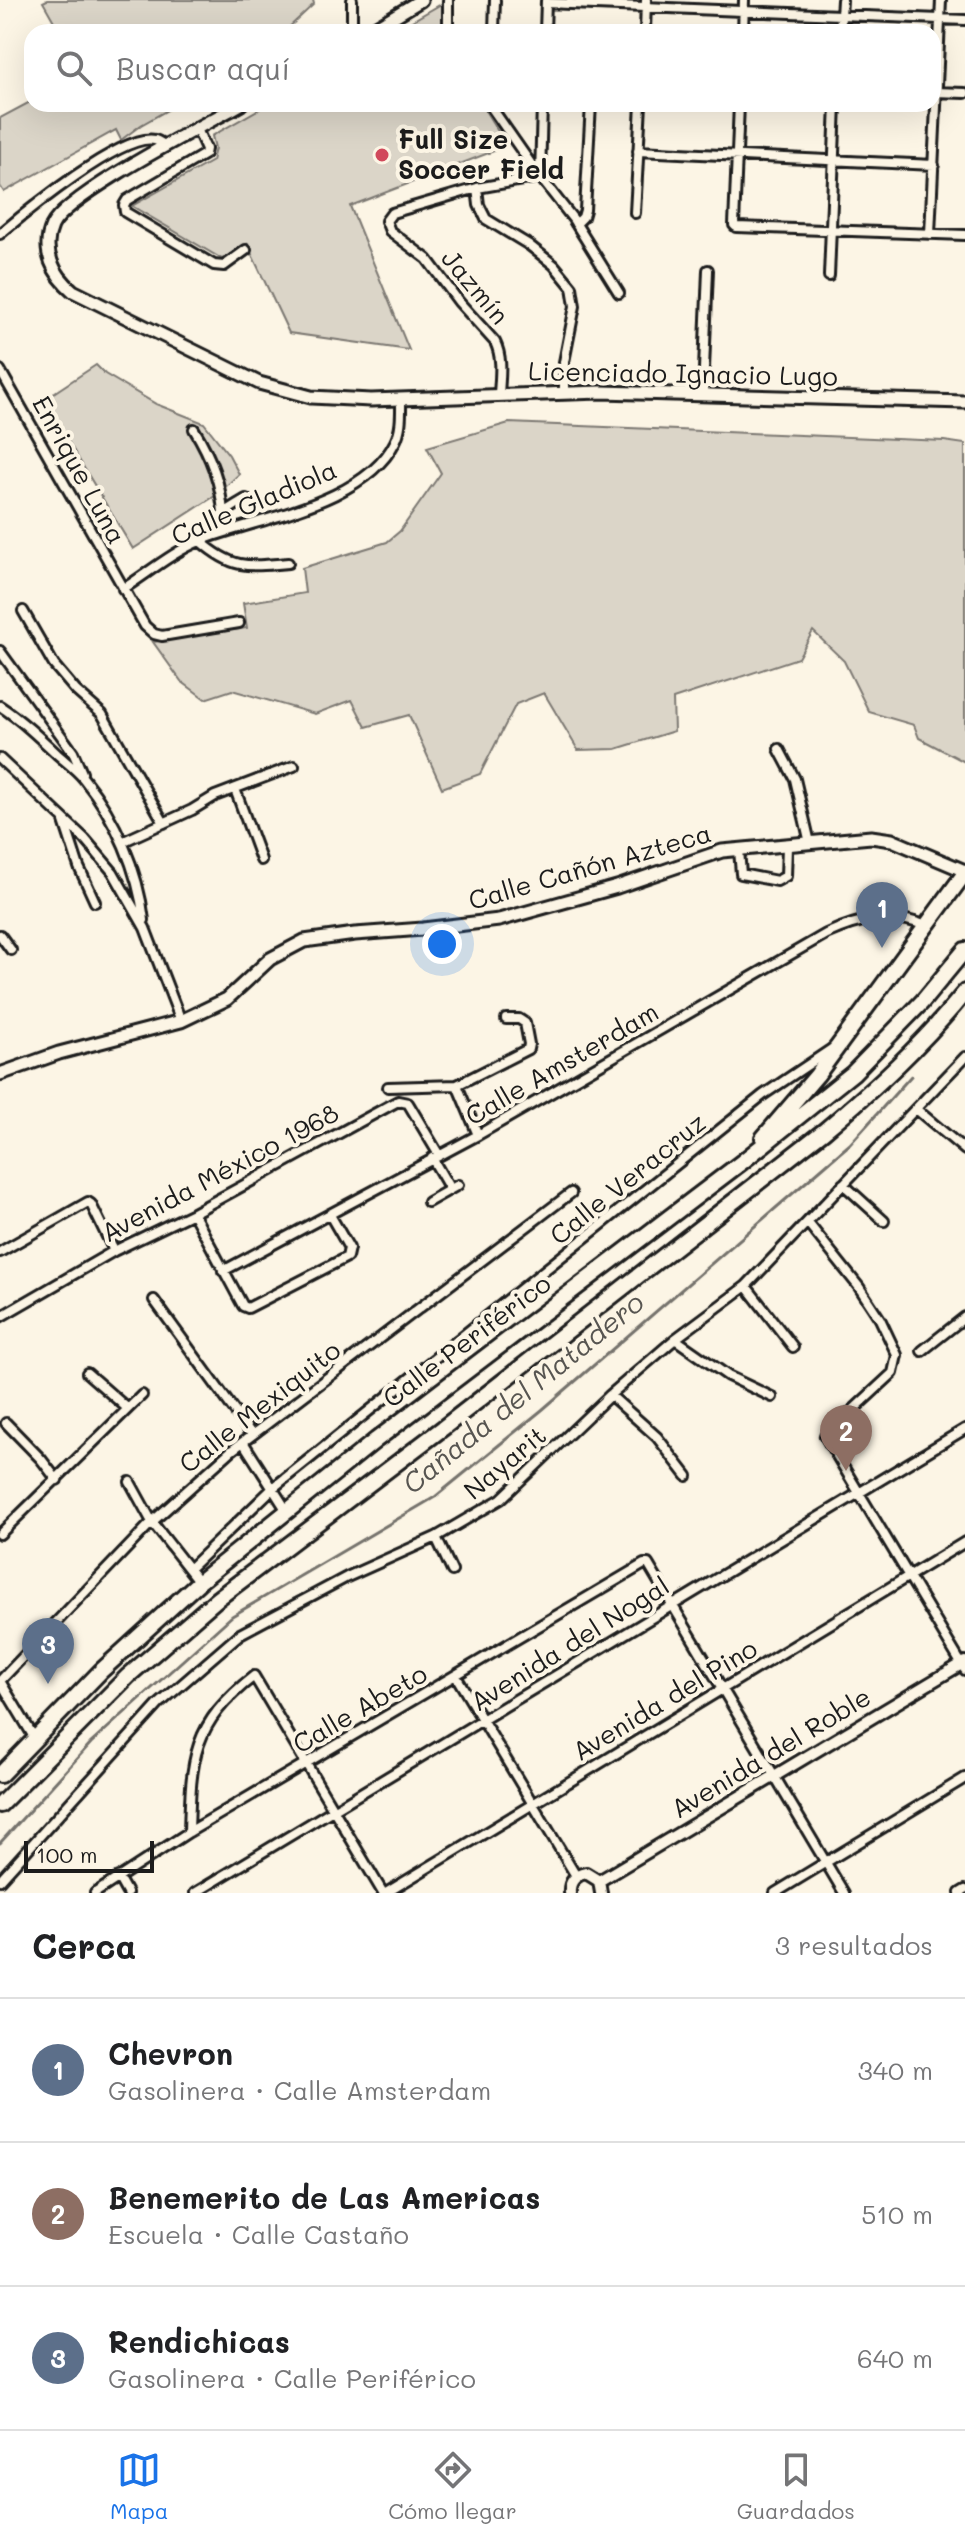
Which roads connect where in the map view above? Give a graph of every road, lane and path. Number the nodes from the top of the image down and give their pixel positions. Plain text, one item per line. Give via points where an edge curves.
1 (352, 0) edge
2 (421, 0) edge
3 (448, 0) edge
4 (495, 0) edge
5 (744, 0) edge
6 (842, 0) edge
7 (941, 0) edge
8 (546, 2) edge
9 (646, 4) edge
10 (744, 12) junction
11 (840, 15) junction
12 (940, 19) junction
13 (965, 20) edge
14 (352, 24) edge
15 (381, 24) edge
16 (448, 24) edge
17 (494, 24) edge
18 (545, 24) edge
19 (645, 24) edge
20 (743, 24) edge
21 (840, 24) edge
22 (940, 24) edge
23 (941, 92) edge
24 (965, 93) edge
25 (227, 112) edge
26 (495, 112) edge
27 (542, 112) edge
28 (591, 112) edge
29 (640, 112) edge
30 (739, 112) edge
31 (836, 112) edge
32 (935, 112) edge
33 (197, 129) junction
34 (166, 146) junction
35 (638, 151) junction
36 (736, 155) junction
37 (834, 160) junction
38 (934, 165) junction
39 (540, 177) junction
40 (477, 188) junction
41 (635, 213) dead end
42 (576, 224) junction
43 (829, 231) junction
44 (0, 234) edge
45 (930, 234) junction
46 (965, 235) edge
47 (246, 250) dead end
48 (708, 270) dead end
49 (829, 276) dead end
50 (619, 293) dead end
51 (0, 370) edge
52 (564, 392) junction
53 (499, 394) junction
54 (703, 394) junction
55 (401, 399) junction
56 (965, 402) edge
57 (194, 429) dead end
58 (246, 499) dead end
59 (223, 513) junction
60 (200, 541) junction
61 (288, 563) dead end
62 (123, 589) junction
63 (23, 611) dead end
64 (239, 623) dead end
65 (0, 651) edge
66 (0, 706) edge
67 (779, 749) dead end
68 (0, 759) edge
69 (294, 766) dead end
70 (83, 777) junction
71 (235, 789) junction
72 (64, 821) junction
73 (164, 823) junction
74 (122, 842) junction
75 (810, 843) junction
76 (787, 846) junction
77 (739, 850) junction
78 (261, 860) dead end
79 (965, 872) edge
80 (95, 902) dead end
81 (926, 926) junction
82 (145, 928) junction
83 (0, 935) edge
84 (11, 950) dead end
85 (965, 950) edge
86 (965, 992) edge
87 (965, 1007) edge
88 (506, 1019) dead end
89 (181, 1021) junction
90 (923, 1042) junction
91 (840, 1044) junction
92 (965, 1057) edge
93 (0, 1074) edge
94 (457, 1085) junction
95 (388, 1087) dead end
96 (916, 1109) junction
97 (478, 1135) junction
98 (965, 1150) edge
99 (436, 1156) junction
100 (742, 1162) junction
101 (843, 1184) junction
102 (571, 1193) dead end
103 (428, 1202) dead end
104 (193, 1213) junction
105 (330, 1215) junction
106 (884, 1221) dead end
107 (808, 1223) junction
108 (114, 1251) junction
109 (0, 1252) edge
110 (223, 1271) junction
111 (746, 1286) junction
112 (154, 1300) dead end
113 (0, 1317) edge
114 (965, 1317) edge
115 (675, 1339) junction
116 (793, 1347) dead end
117 (922, 1351) dead end
118 (87, 1373) dead end
119 (142, 1395) dead end
120 (610, 1395) junction
121 (772, 1397) dead end
122 (127, 1408) junction
123 (6, 1423) dead end
124 (965, 1429) edge
125 (252, 1435) junction
126 (243, 1442) junction
127 (687, 1476) dead end
128 (57, 1480) junction
129 (130, 1482) dead end
130 (273, 1488) junction
131 (859, 1493) junction
132 (287, 1511) junction
133 (152, 1522) junction
134 (0, 1534) edge
135 (436, 1537) junction
136 (965, 1542) edge
137 (189, 1569) junction
138 (452, 1571) dead end
139 (909, 1576) junction
140 (199, 1582) junction
141 (671, 1604) junction
142 (964, 1665) edge
143 (456, 1676) junction
144 (0, 1681) edge
145 (722, 1689) junction
146 (484, 1720) junction
147 (35, 1740) junction
148 (306, 1764) junction
149 (0, 1775) edge
150 (774, 1776) junction
151 (965, 1778) edge
152 (534, 1803) junction
153 (0, 1805) edge
154 (334, 1811) junction
155 (189, 1832) junction
156 (826, 1863) junction
157 (576, 1876) junction
158 (118, 1877) junction
159 (0, 1880) edge
160 (599, 1881) junction
161 (95, 1893) edge
162 (127, 1893) edge
163 (195, 1893) edge
164 (385, 1893) edge
165 (570, 1893) edge
166 (601, 1893) edge
167 (775, 1893) edge
168 (844, 1893) edge

1 - 14 street
2 - 15 main road
3 - 16 street
4 - 17 street
5 - 10 street
6 - 11 street
7 - 12 street
8 - 9 street
8 - 18 street
9 - 10 street
9 - 19 street
10 - 11 street
10 - 20 street
11 - 12 street
11 - 21 street
12 - 13 street
12 - 22 street
23 - 24 street
25 - 33 main road, Licenciado Ignacio Lugo
26 - 39 street
27 - 39 street
28 - 42 street via 585,210
29 - 35 street
30 - 36 street
31 - 37 street
32 - 38 street
33 - 34 main road, Licenciado Ignacio Lugo
33 - 47 street via 205,154 127,200 125,212 214,265 224,266
34 - 44 street via 154,140 120,149 76,175
34 - 55 main road, Licenciado Ignacio Lugo via 64,210 52,227 48,246 60,279 73,291 259,383 311,397
35 - 36 street
35 - 41 street
36 - 37 street
36 - 43 street via 735,226
37 - 38 street
37 - 43 street
38 - 45 street
39 - 40 street
39 - 42 street
40 - 52 street via 486,219 529,245 572,287 575,306
40 - 53 street, Jazmín via 392,213 386,221 390,231 427,259 499,348
42 - 50 street
43 - 45 street
43 - 49 street
45 - 46 street
48 - 54 street
51 - 62 street, Enrique Luna
52 - 53 main road, Licenciado Ignacio Lugo
52 - 54 main road, Licenciado Ignacio Lugo
53 - 55 main road, Licenciado Ignacio Lugo
54 - 56 main road, Licenciado Ignacio Lugo
55 - 60 street, Calle Gladiola via 396,440 361,479 292,513
57 - 59 street via 212,463
58 - 59 street
59 - 60 street
60 - 61 street via 229,563
60 - 62 street, Calle Gladiola
62 - 64 street, Enrique Luna via 154,634
63 - 73 street via 54,665 102,714
65 - 70 street via 73,752
66 - 70 street
67 - 75 street via 795,779
68 - 72 street
69 - 71 street
70 - 74 street
71 - 73 street
71 - 78 street
72 - 80 street
72 - 82 street via 102,856
73 - 74 street
74 - 82 street via 140,892
75 - 76 main road, Calle Cañón Azteca
75 - 79 main road, Calle Cañón Azteca via 892,840
76 - 77 main road, Calle Cañón Azteca
76 - 77 street via 786,876 777,881 741,874
77 - 89 main road, Calle Cañón Azteca via 499,920 304,941 270,959 227,999
79 - 81 highway
81 - 91 highway
81 - 97 street, Calle Amsterdam via 904,918 880,918 826,934
82 - 89 street
83 - 84 street
85 - 100 highway, Calle Periférico via 853,1073
86 - 90 highway, Calle Periférico
87 - 90 highway
88 - 94 street via 525,1023 529,1048
89 - 93 main road, Calle Cañón Azteca
90 - 153 highway, Calle Periférico via 824,1131 217,1599 128,1676
91 - 100 highway
91 - 130 street, Calle Veracruz via 763,1095
92 - 96 street, Nayarit
94 - 95 street
94 - 97 street
96 - 98 street
96 - 101 street, Nayarit
97 - 99 street, Calle Amsterdam
99 - 103 street, Avenida México 1968 via 454,1187
99 - 104 street, Avenida México 1968 via 408,1103 398,1101
99 - 105 street, Calle Amsterdam
100 - 132 highway, Calle Periférico
101 - 106 street
101 - 107 street, Nayarit
102 - 125 street, Calle Mexiquito
104 - 108 street, Avenida México 1968
104 - 110 street
105 - 110 street, Calle Amsterdam
105 - 110 street via 349,1248 347,1257 248,1308
107 - 111 street, Nayarit
107 - 131 street via 859,1287 897,1355 893,1373 825,1436
108 - 109 street via 88,1202
108 - 113 street, Avenida México 1968
111 - 115 street, Nayarit
111 - 116 street
112 - 125 street
114 - 117 street
115 - 120 street, Nayarit
115 - 121 street via 728,1376
118 - 122 street
119 - 122 street
120 - 127 street via 657,1437
120 - 135 street, Nayarit via 501,1499
122 - 128 street
123 - 128 street
124 - 131 street, Avenida del Nogal
125 - 126 street, Calle Mexiquito
126 - 130 street
126 - 133 street, Calle Mexiquito
128 - 134 street
129 - 133 street
130 - 132 street
130 - 137 street, Calle Veracruz
131 - 139 street
131 - 141 street, Avenida del Nogal
132 - 140 highway, Calle Periférico
133 - 137 street
133 - 144 street, Calle Mexiquito
135 - 138 street
135 - 159 street, Nayarit via 240,1634 159,1704
136 - 139 street, Avenida del Pino
137 - 140 street
139 - 142 street
139 - 145 street, Avenida del Pino
140 - 147 highway, Calle Periférico
141 - 143 street, Calle Abeto via 644,1564
141 - 145 street
141 - 146 street, Avenida del Nogal
142 - 150 street, Avenida del Roble
143 - 146 street
143 - 148 street, Calle Abeto
144 - 147 street
145 - 150 street
145 - 152 street, Avenida del Pino
146 - 152 street
146 - 154 street, Avenida del Nogal
147 - 149 highway, Calle Periférico
148 - 154 street
148 - 155 street, Calle Abeto
148 - 155 street via 254,1676 218,1707 198,1742
150 - 156 street
150 - 160 street, Avenida del Roble
151 - 156 street
152 - 157 street
152 - 164 street, Avenida del Pino
154 - 163 street, Avenida del Nogal
154 - 164 street
155 - 158 street, Calle Abeto
156 - 167 street
156 - 168 street
157 - 160 street via 586,1873
157 - 165 street
158 - 161 street, Calle Abeto
158 - 162 street
160 - 166 street

